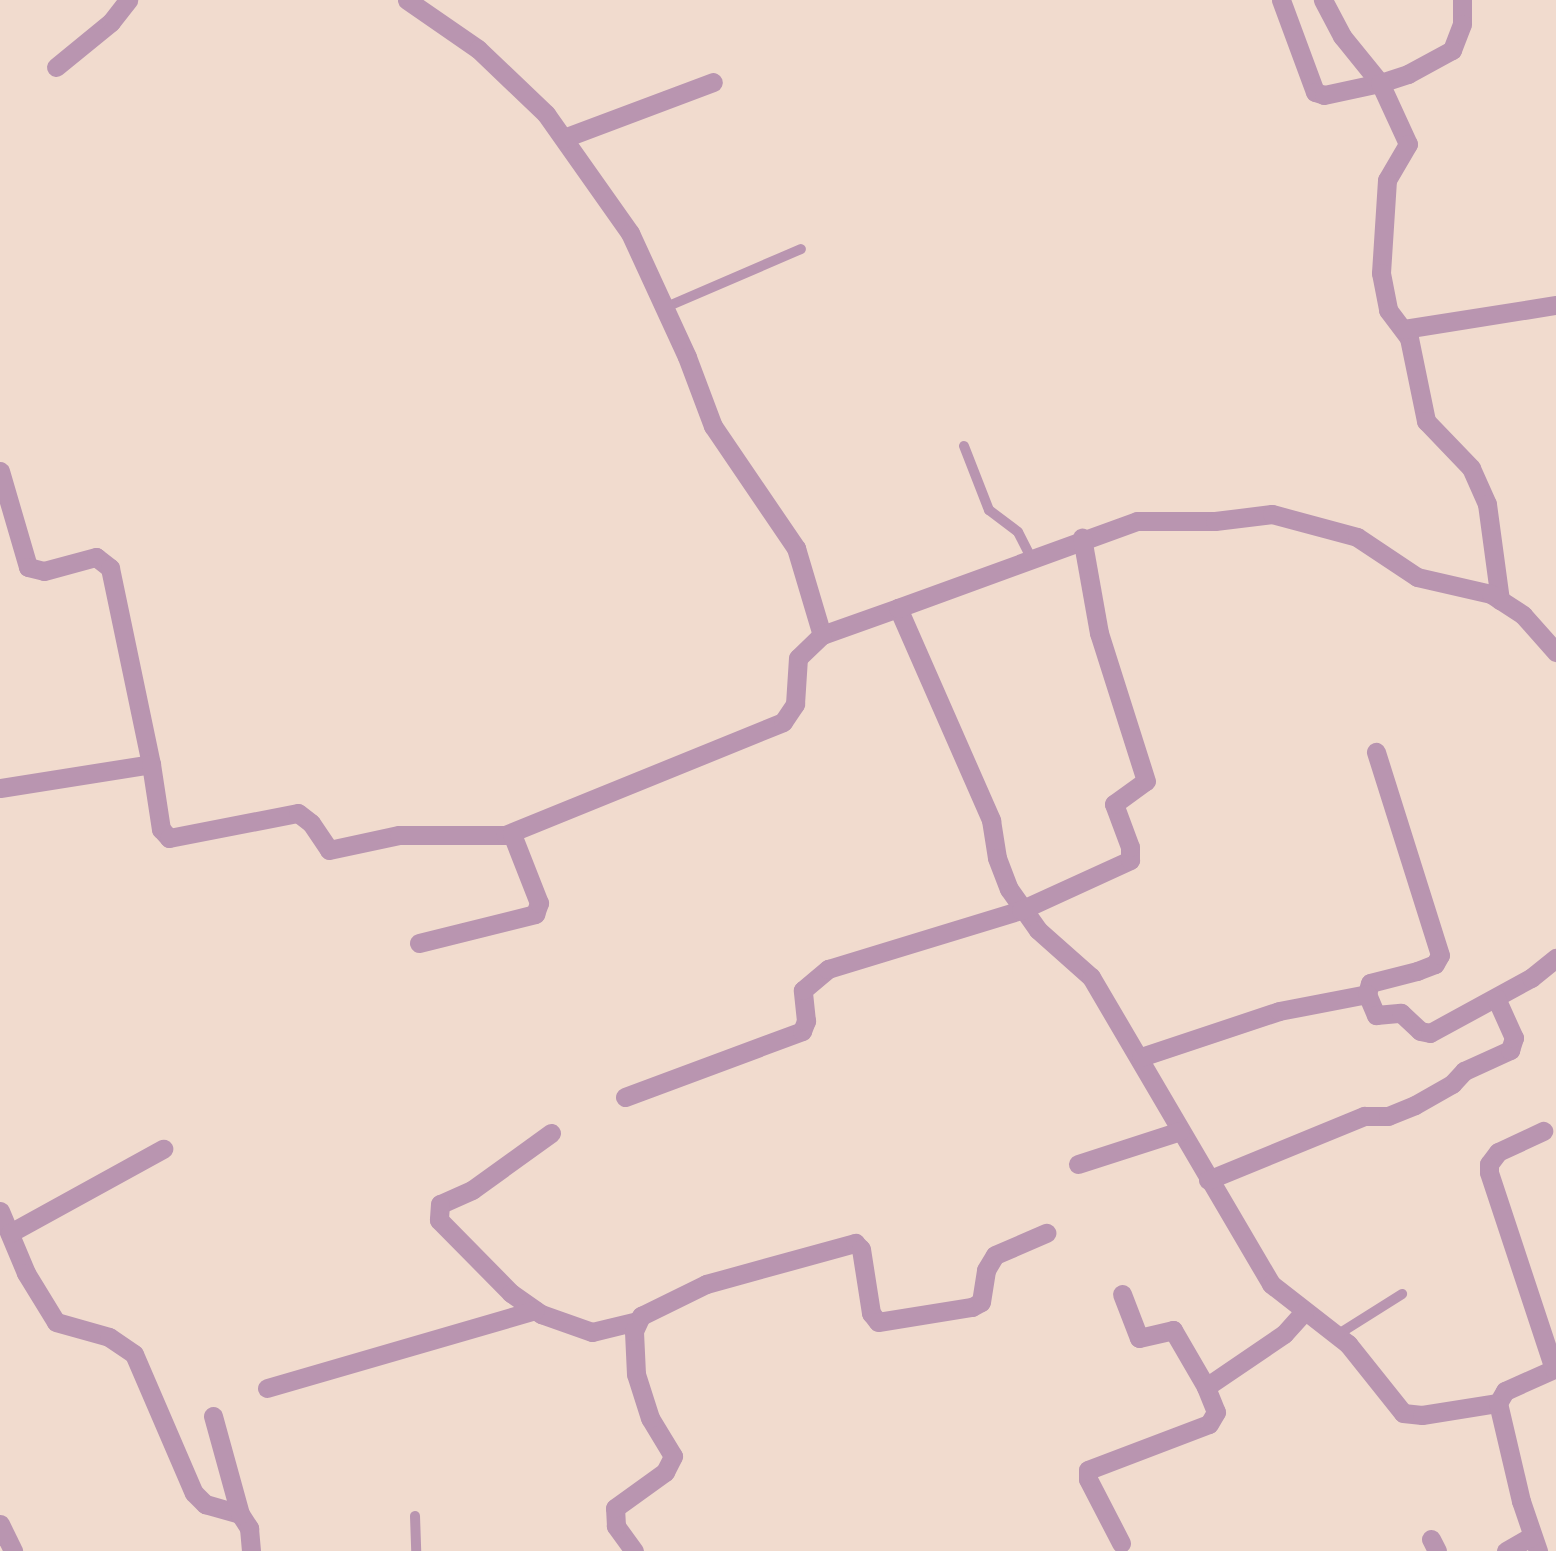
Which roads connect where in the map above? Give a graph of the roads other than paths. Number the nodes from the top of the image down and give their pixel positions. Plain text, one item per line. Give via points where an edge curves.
1 (128, 0) edge
2 (407, 0) edge
3 (1281, 0) edge
4 (1323, 0) edge
5 (1462, 0) edge
6 (56, 67) dead end
7 (713, 82) dead end
8 (1380, 83) junction
9 (564, 138) junction
10 (801, 249) dead end
11 (1556, 305) edge
12 (664, 307) junction
13 (1404, 329) junction
14 (964, 446) dead end
15 (0, 471) edge
16 (1082, 538) junction
17 (1031, 557) junction
18 (1500, 600) junction
19 (898, 608) junction
20 (822, 635) junction
21 (1556, 653) edge
22 (1376, 752) dead end
23 (151, 764) junction
24 (0, 788) edge
25 (512, 834) junction
26 (1021, 910) junction
27 (419, 943) dead end
28 (1556, 958) edge
29 (1367, 994) junction
30 (1496, 998) junction
31 (1141, 1057) junction
32 (625, 1097) dead end
33 (1543, 1131) dead end
34 (1181, 1132) junction
35 (551, 1133) dead end
36 (163, 1149) dead end
37 (1078, 1164) dead end
38 (1208, 1180) junction
39 (0, 1212) edge
40 (10, 1233) junction
41 (1046, 1233) dead end
42 (1122, 1294) dead end
43 (1402, 1294) dead end
44 (535, 1310) junction
45 (1304, 1312) junction
46 (637, 1321) junction
47 (1337, 1335) junction
48 (1555, 1369) edge
49 (1206, 1387) junction
50 (267, 1388) dead end
51 (1498, 1403) junction
52 (213, 1416) dead end
53 (240, 1514) junction
54 (415, 1516) dead end
55 (0, 1524) edge
56 (1121, 1543) dead end
57 (1535, 1544) edge
58 (13, 1551) edge
59 (251, 1551) edge
60 (416, 1551) edge
61 (634, 1551) edge
62 (1506, 1551) edge

1 - 6 street via 111,22
2 - 9 street via 478,49
3 - 8 street via 1315,92 1324,95
4 - 8 street via 1342,36
5 - 8 street via 1462,24 1452,50
7 - 9 street
8 - 13 street via 1408,144 1387,180 1381,243 1388,310
9 - 12 street via 630,233
10 - 12 lane
11 - 13 street
12 - 20 street via 731,459 796,548
13 - 18 street via 1426,421 1471,468 1487,504
14 - 17 lane via 989,510 1018,532
15 - 23 street via 27,567 44,571 96,557 110,568
16 - 17 street
16 - 18 street via 1154,518 1215,521 1272,514 1357,537 1417,577
16 - 26 street via 1098,633 1146,780 1114,804 1130,847 1130,860
17 - 19 street
18 - 21 street via 1523,615
19 - 20 street
19 - 26 street via 946,726 978,788 991,821 1001,871
20 - 25 street via 798,658 795,704 783,722
22 - 29 street via 1440,956 1435,964 1417,971 1370,983
23 - 24 street
23 - 25 street via 161,829 169,838 298,813 329,849 400,835
25 - 27 street via 539,902 535,914
26 - 31 street via 1091,977
26 - 32 street via 828,969 803,990 806,1021 802,1031
28 - 30 street
29 - 30 street via 1376,1014 1401,1013 1424,1034
29 - 31 street via 1279,1011
30 - 38 street via 1514,1038 1510,1049 1464,1071 1452,1084 1415,1105 1388,1116 1364,1116
31 - 34 street
33 - 48 street via 1498,1152 1489,1172
34 - 37 street
34 - 38 street
35 - 44 street via 472,1190 440,1204 436,1213 444,1227 480,1257 510,1293
36 - 40 street
38 - 45 street via 1271,1284
39 - 40 street
40 - 53 street via 26,1273 56,1322 109,1337 134,1354 197,1498
41 - 46 street via 995,1255 986,1270 981,1301 972,1307 878,1322 872,1313 861,1249 855,1243 706,1284
42 - 49 street via 1139,1338 1173,1330
43 - 47 lane
44 - 46 street via 592,1332
44 - 50 street
45 - 47 street
45 - 49 street via 1284,1334
46 - 61 street via 634,1351 642,1397 673,1456 665,1472 615,1508 616,1526
47 - 51 street via 1403,1413 1422,1415
48 - 51 street via 1505,1391
49 - 56 street via 1216,1412 1209,1424 1088,1469 1088,1479
51 - 57 street
52 - 53 street
53 - 59 street via 249,1528
54 - 60 lane
55 - 58 street
57 - 62 street

